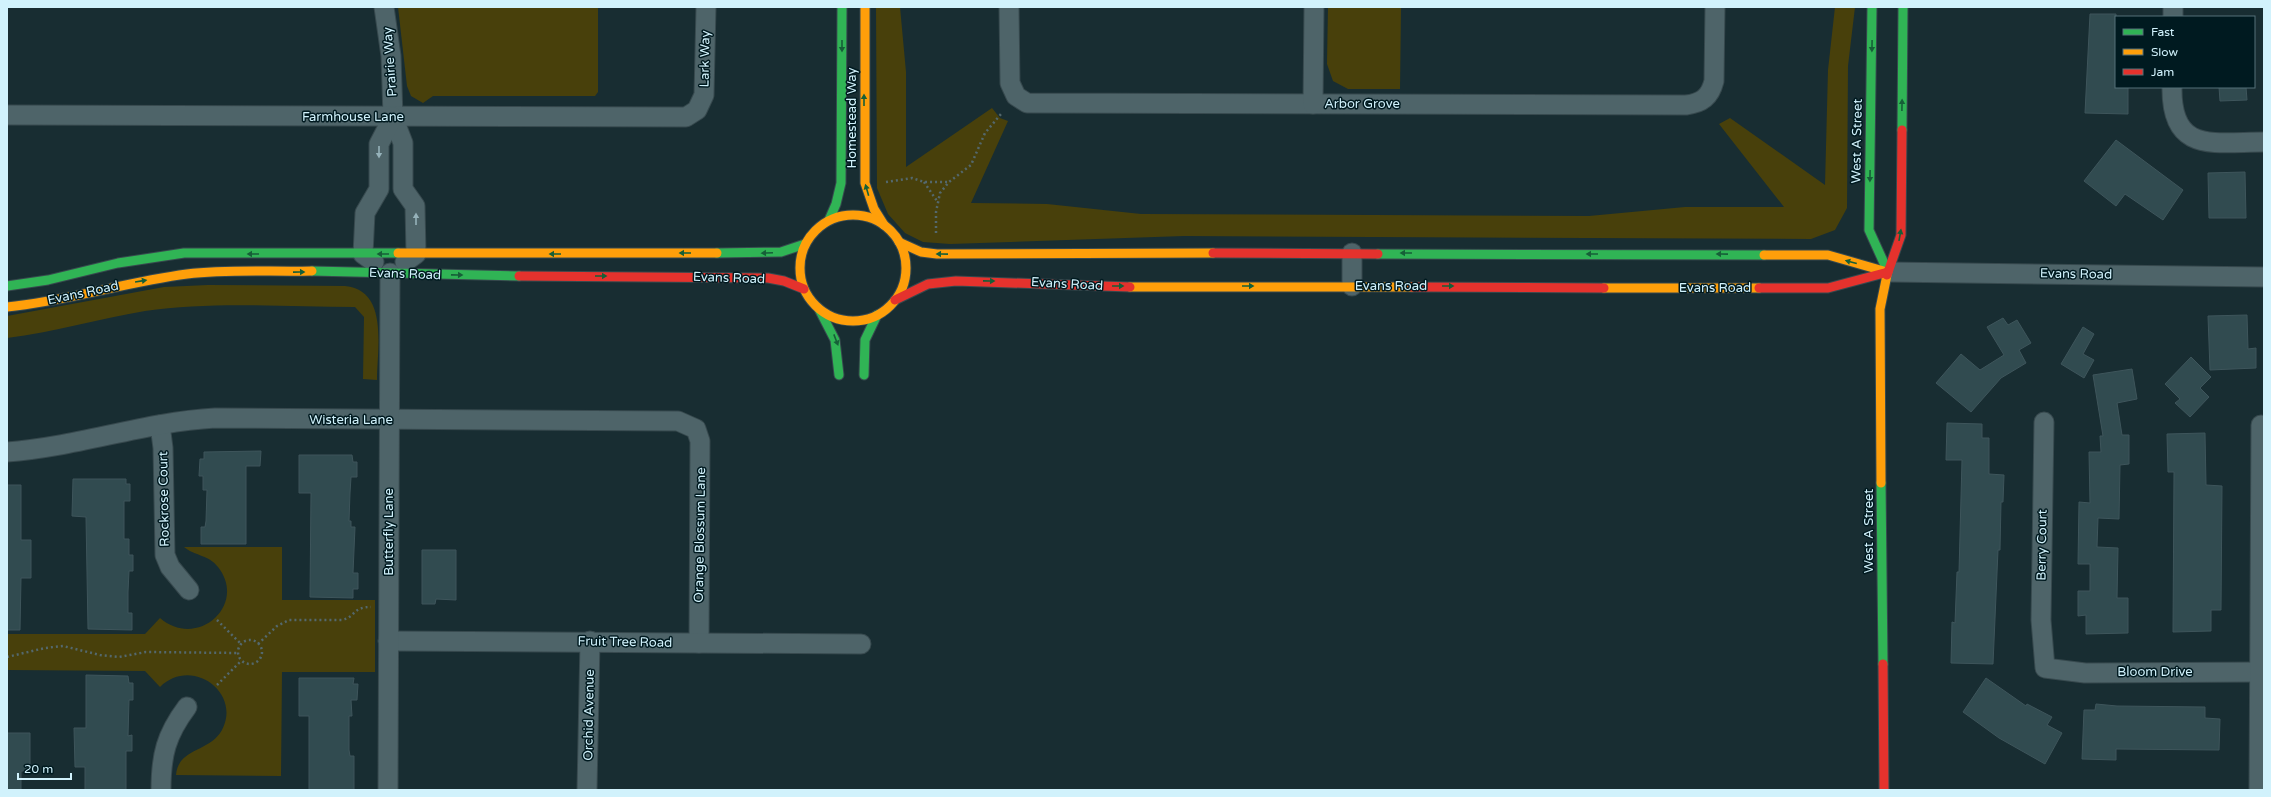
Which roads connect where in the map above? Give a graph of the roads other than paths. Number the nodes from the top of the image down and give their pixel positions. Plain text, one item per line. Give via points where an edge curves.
1 (384, 7) edge
2 (706, 7) edge
3 (842, 7) edge
4 (864, 7) edge
5 (1009, 7) edge
6 (1314, 7) edge
7 (1715, 7) edge
8 (1872, 7) edge
9 (1903, 7) edge
10 (2172, 88) edge
11 (1313, 104) junction
12 (697, 110) joint
13 (7, 115) edge
14 (393, 117) junction
15 (2264, 142) edge
16 (404, 189) junction
17 (379, 190) junction
18 (829, 220) junction
19 (884, 225) junction
20 (899, 242) junction
21 (805, 244) junction
22 (1352, 253) junction
23 (363, 254) junction
24 (416, 254) junction
25 (1888, 272) junction
26 (390, 273) junction
27 (2264, 277) edge
28 (7, 286) edge
29 (1352, 286) junction
30 (804, 290) junction
31 (895, 300) junction
32 (7, 307) edge
33 (819, 309) junction
34 (876, 315) junction
35 (839, 375) dead end
36 (864, 375) dead end
37 (390, 420) junction
38 (2044, 422) dead end
39 (160, 425) junction
40 (2261, 425) dead end
41 (696, 429) joint
42 (7, 452) edge
43 (189, 590) dead end
44 (388, 641) junction
45 (590, 641) junction
46 (699, 643) junction
47 (861, 644) dead end
48 (2045, 668) joint
49 (2262, 672) edge
50 (187, 707) dead end
51 (161, 790) edge
52 (388, 790) edge
53 (587, 790) edge
54 (1884, 790) edge
55 (2260, 790) edge

1 - 14 street, Prairie Way via 391,56
2 - 12 street, Lark Way via 706,82 704,95
3 -> 18 street, Homestead Way via 840,184 836,204
19 -> 4 street, Homestead Way via 874,209 865,183
5 - 11 street, Arbor Grove via 1010,84 1016,96 1027,103
6 - 11 street
7 - 11 street, Arbor Grove via 1714,81 1707,96 1696,104
8 -> 25 street, West A Street via 1869,230
25 -> 9 street, West A Street via 1901,235
10 - 15 street via 2172,111 2187,134 2196,139 2216,142
12 - 14 street, Farmhouse Lane via 686,117 674,118
13 - 14 street, Farmhouse Lane
14 - 16 street, Prairie Way via 403,143
14 -> 17 street, Prairie Way via 379,144
16 - 17 street
24 -> 16 street via 415,206
17 - 23 street via 365,213
18 - 19 street via 851,214 874,219
18 - 21 street via 811,234
19 - 20 street
22 -> 20 street, Evans Road via 937,254 921,252
20 - 31 street via 904,253 905,278
21 -> 24 street, Evans Road via 782,252 769,253
21 - 30 street via 800,267
25 -> 22 street, Evans Road via 1828,256
22 - 29 street
24 -> 23 street, Evans Road
23 - 26 street
23 -> 28 street, Evans Road via 184,253 118,263 48,280
24 - 26 street
25 - 27 street, Evans Road
29 -> 25 street, Evans Road via 1828,288
25 - 54 street, West A Street via 1880,309
26 -> 30 street, Evans Road via 768,278 784,281
32 -> 26 street, Evans Road via 188,274 328,271
26 - 37 street, Butterfly Lane
31 -> 29 street, Evans Road via 928,284 956,280 1092,286
30 - 33 street
31 - 34 street
33 - 34 street via 829,316 853,321
33 -> 35 street via 830,326 839,348
34 - 36 street via 865,340
37 - 39 street, Wisteria Lane via 215,418 188,419
37 - 41 street, Wisteria Lane via 678,422
37 - 44 street, Butterfly Lane
38 - 48 street, Berry Court via 2041,620
39 - 42 street, Wisteria Lane via 35,450
39 - 43 street, Rockrose Court via 163,448 165,555 170,567
40 - 49 street
41 - 46 street, Orange Blossum Lane via 700,441
44 - 45 street, Fruit Tree Road
44 - 52 street, Butterfly Lane
45 - 46 street, Fruit Tree Road
45 - 53 street, Orchid Avenue
46 - 47 street, Fruit Tree Road
48 - 49 street, Bloom Drive via 2085,673
49 - 55 street
50 - 51 street via 173,725 165,748

